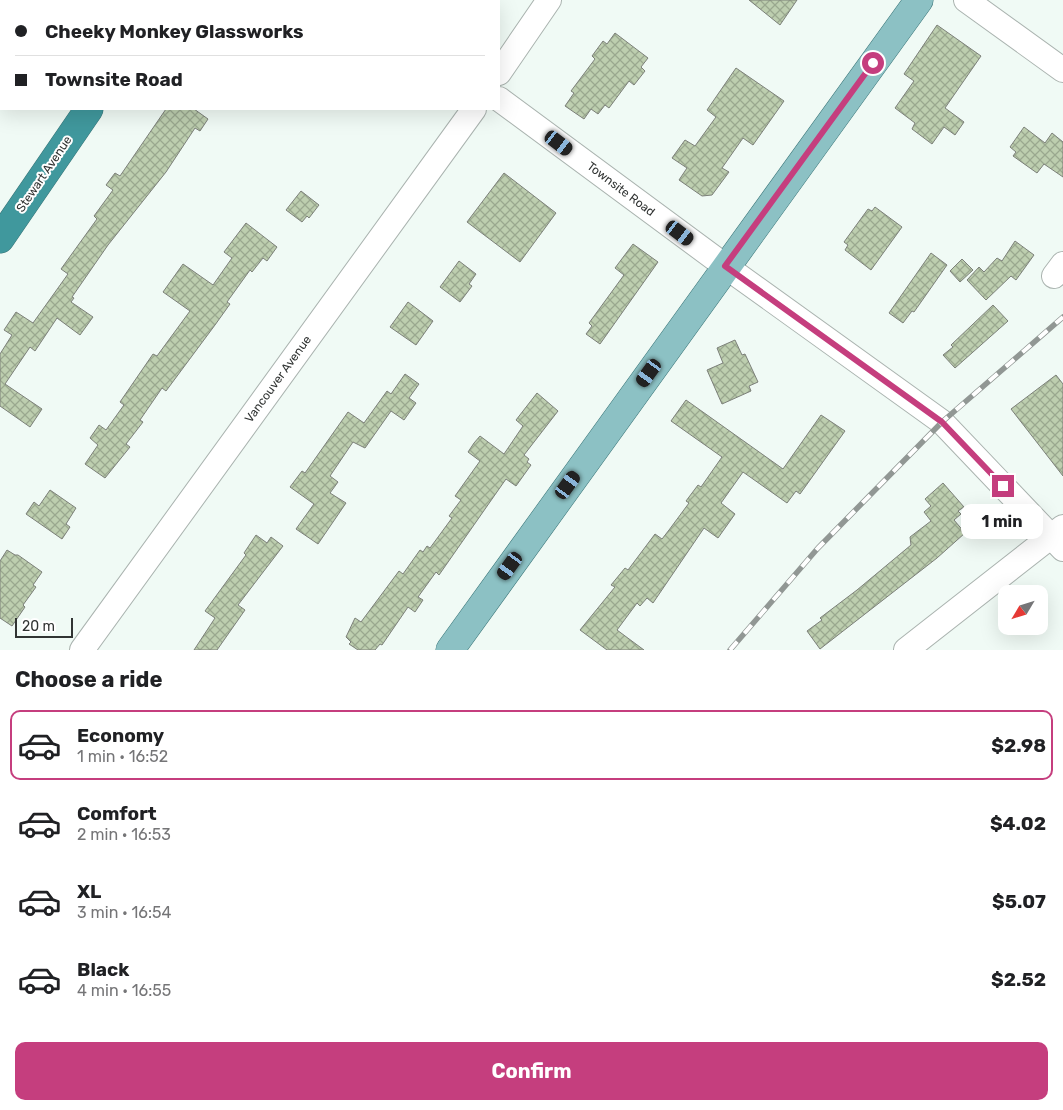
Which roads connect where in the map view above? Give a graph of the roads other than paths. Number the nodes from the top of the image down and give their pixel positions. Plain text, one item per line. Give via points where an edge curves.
1 (549, 0) edge
2 (919, 0) edge
3 (966, 0) edge
4 (1063, 70) edge
5 (500, 72) edge
6 (500, 99) edge
7 (88, 110) edge
8 (473, 110) edge
9 (0, 239) edge
10 (725, 266) junction
11 (1059, 537) edge
12 (82, 650) edge
13 (450, 650) edge
14 (906, 650) edge

1 - 5 street
2 - 10 main road
3 - 4 street
6 - 10 street, Townsite Road
7 - 9 highway, Stewart Avenue
8 - 12 street, Vancouver Avenue
10 - 11 street, Townsite Road via 942,422
10 - 13 main road
11 - 14 street

